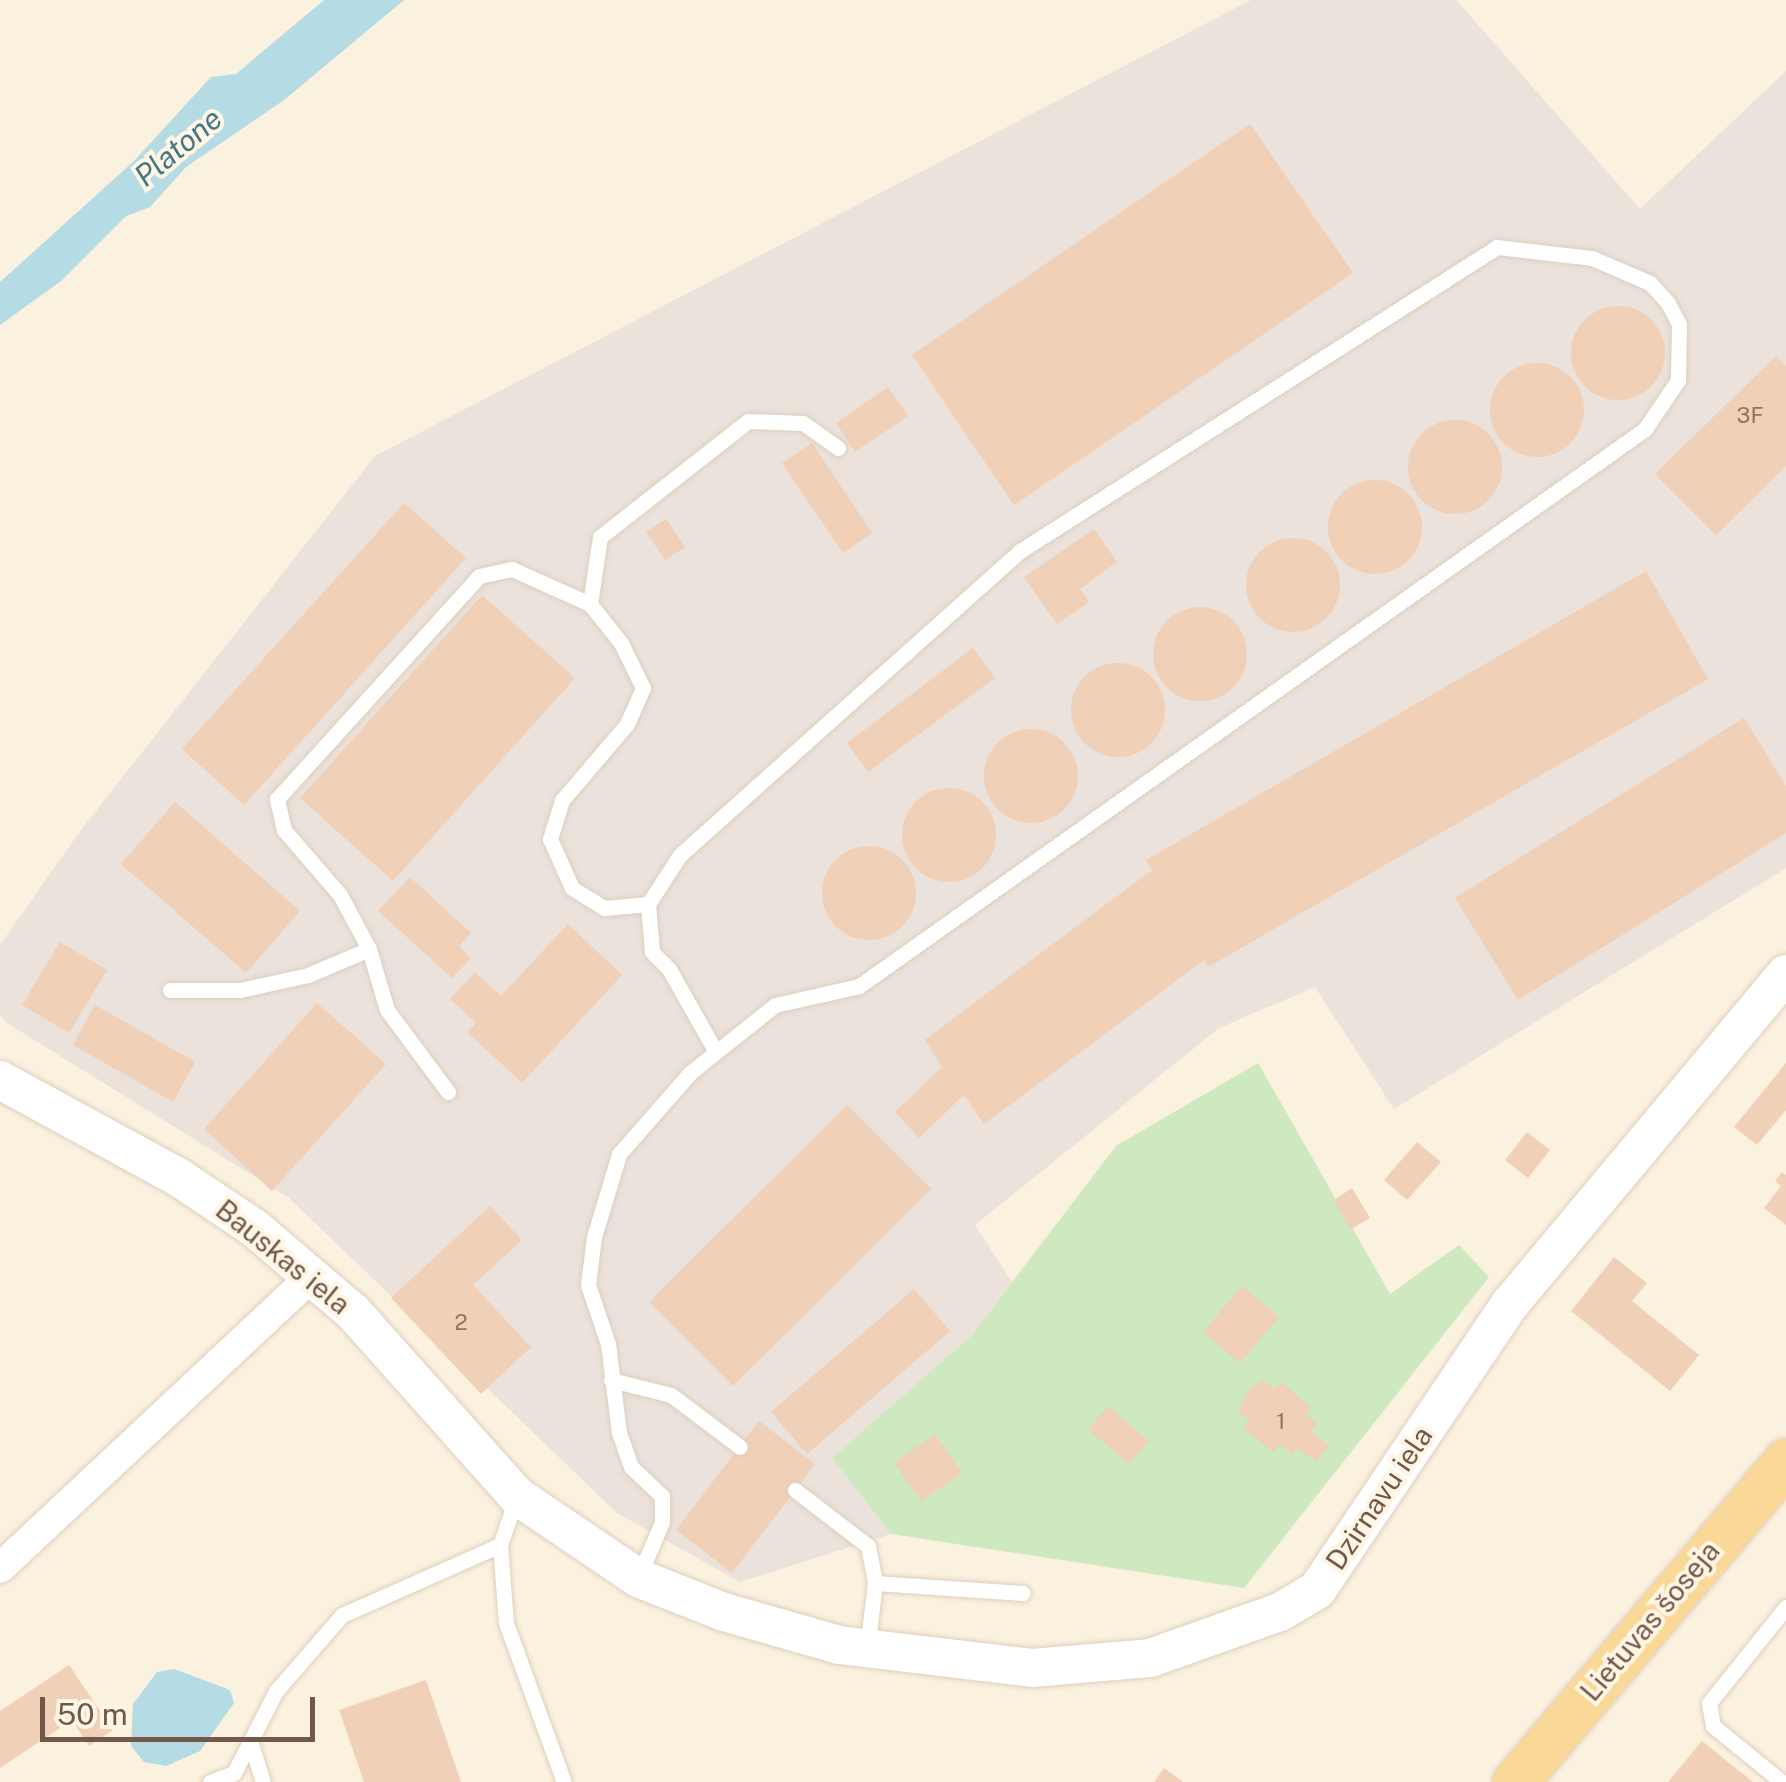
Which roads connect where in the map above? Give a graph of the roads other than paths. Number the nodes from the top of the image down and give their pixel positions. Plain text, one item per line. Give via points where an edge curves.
1 (838, 448) dead end
2 (590, 604) junction
3 (648, 904) junction
4 (370, 949) junction
5 (1786, 974) edge
6 (170, 990) dead end
7 (716, 1052) junction
8 (0, 1080) edge
9 (448, 1092) dead end
10 (310, 1278) junction
11 (611, 1380) junction
12 (740, 1447) dead end
13 (1786, 1461) edge
14 (795, 1490) dead end
15 (516, 1496) junction
16 (500, 1545) junction
17 (0, 1568) edge
18 (638, 1578) junction
19 (875, 1583) junction
20 (1023, 1592) dead end
21 (1786, 1606) edge
22 (866, 1649) junction
23 (250, 1741) junction
24 (210, 1782) edge
25 (263, 1782) edge
26 (564, 1782) edge
27 (1515, 1782) edge
28 (1782, 1782) edge

1 - 2 lane via 803,423 748,421 600,536
2 - 3 lane via 621,643 642,688 627,724 562,800 550,838 572,888 604,908
2 - 4 lane via 512,569 479,576 277,799 284,830 340,894
3 - 7 lane via 652,952 669,968
3 - 7 lane via 680,855 1020,551 1496,247 1592,258 1650,283 1668,303 1680,324 1678,380 1645,429 859,986 775,1005
4 - 6 lane via 308,974 240,990
4 - 9 lane via 387,1010
5 - 22 street, Dzirnavu iela via 1510,1304 1317,1590 1280,1612 1150,1658 1032,1668
7 - 11 lane via 620,1154 594,1237 588,1286 608,1344
8 - 10 street, Bauskas iela via 178,1177 253,1227
10 - 15 street, Bauskas iela via 353,1312
10 - 17 street
11 - 12 lane via 672,1395
11 - 18 lane via 631,1467 662,1496 662,1522
13 - 27 main road, Lietuvas šoseja
14 - 19 lane via 868,1546
15 - 16 lane
15 - 18 street, Dzirnavu iela
16 - 23 lane via 342,1615 276,1691
16 - 26 lane via 506,1623
18 - 22 street, Dzirnavu iela via 724,1612
19 - 20 lane
19 - 22 lane
21 - 28 lane via 1708,1703 1712,1726
23 - 24 lane via 234,1773
23 - 25 lane

